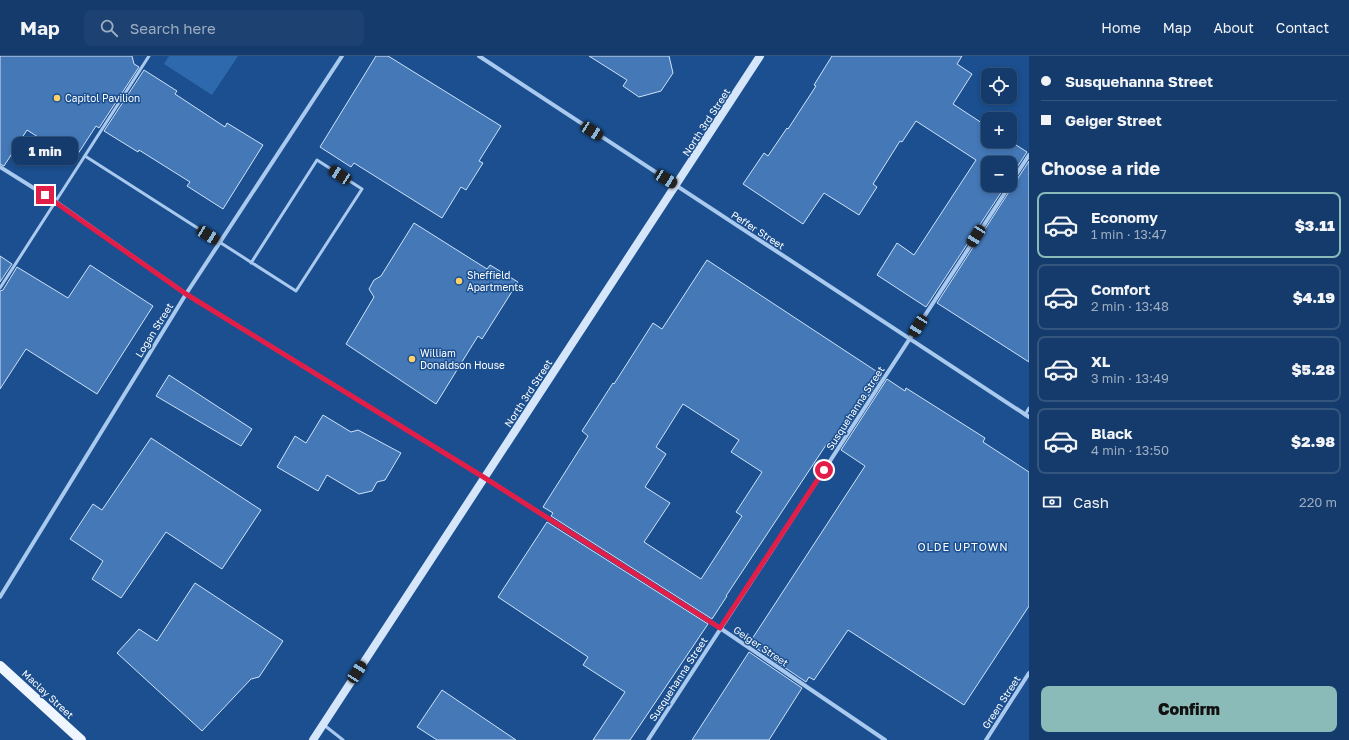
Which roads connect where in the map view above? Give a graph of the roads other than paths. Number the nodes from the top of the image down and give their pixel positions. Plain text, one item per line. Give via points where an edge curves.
1 (149, 56) edge
2 (342, 56) edge
3 (478, 56) edge
4 (760, 56) edge
5 (1029, 155) edge
6 (85, 156) junction
7 (0, 167) edge
8 (1017, 174) edge
9 (676, 185) junction
10 (1005, 192) edge
11 (56, 202) junction
12 (220, 243) junction
13 (251, 263) junction
14 (0, 288) edge
15 (186, 294) junction
16 (910, 339) junction
17 (1029, 408) edge
18 (1025, 415) junction
19 (1029, 418) edge
20 (485, 478) junction
21 (0, 597) edge
22 (720, 628) junction
23 (0, 666) edge
24 (1029, 673) edge
25 (322, 724) junction
26 (81, 740) edge
27 (313, 740) edge
28 (343, 740) edge
29 (648, 740) edge
30 (885, 740) edge
31 (986, 740) edge

1 - 6 lane
2 - 12 street, Logan Street
3 - 9 street, Peffer Street
4 - 9 main road, North 3rd Street
5 - 8 street, Susquehanna Street
6 - 11 lane
6 - 12 lane
7 - 11 street, Geiger Street
9 - 16 street, Peffer Street
9 - 20 main road, North 3rd Street
10 - 16 street, Susquehanna Street
11 - 14 lane
11 - 15 street, Geiger Street
12 - 13 lane
12 - 15 street, Logan Street
13 - 13 lane via 296,291 362,189 318,160
15 - 20 street, Geiger Street
15 - 21 street, Logan Street
16 - 18 street, Peffer Street
16 - 22 street, Susquehanna Street
17 - 18 lane
18 - 19 street, Peffer Street
20 - 22 street, Geiger Street
20 - 25 main road, North 3rd Street
22 - 29 street, Susquehanna Street
22 - 30 street, Geiger Street
23 - 26 main road, Maclay Street
24 - 31 street, Green Street
25 - 27 main road, North 3rd Street
25 - 28 lane

